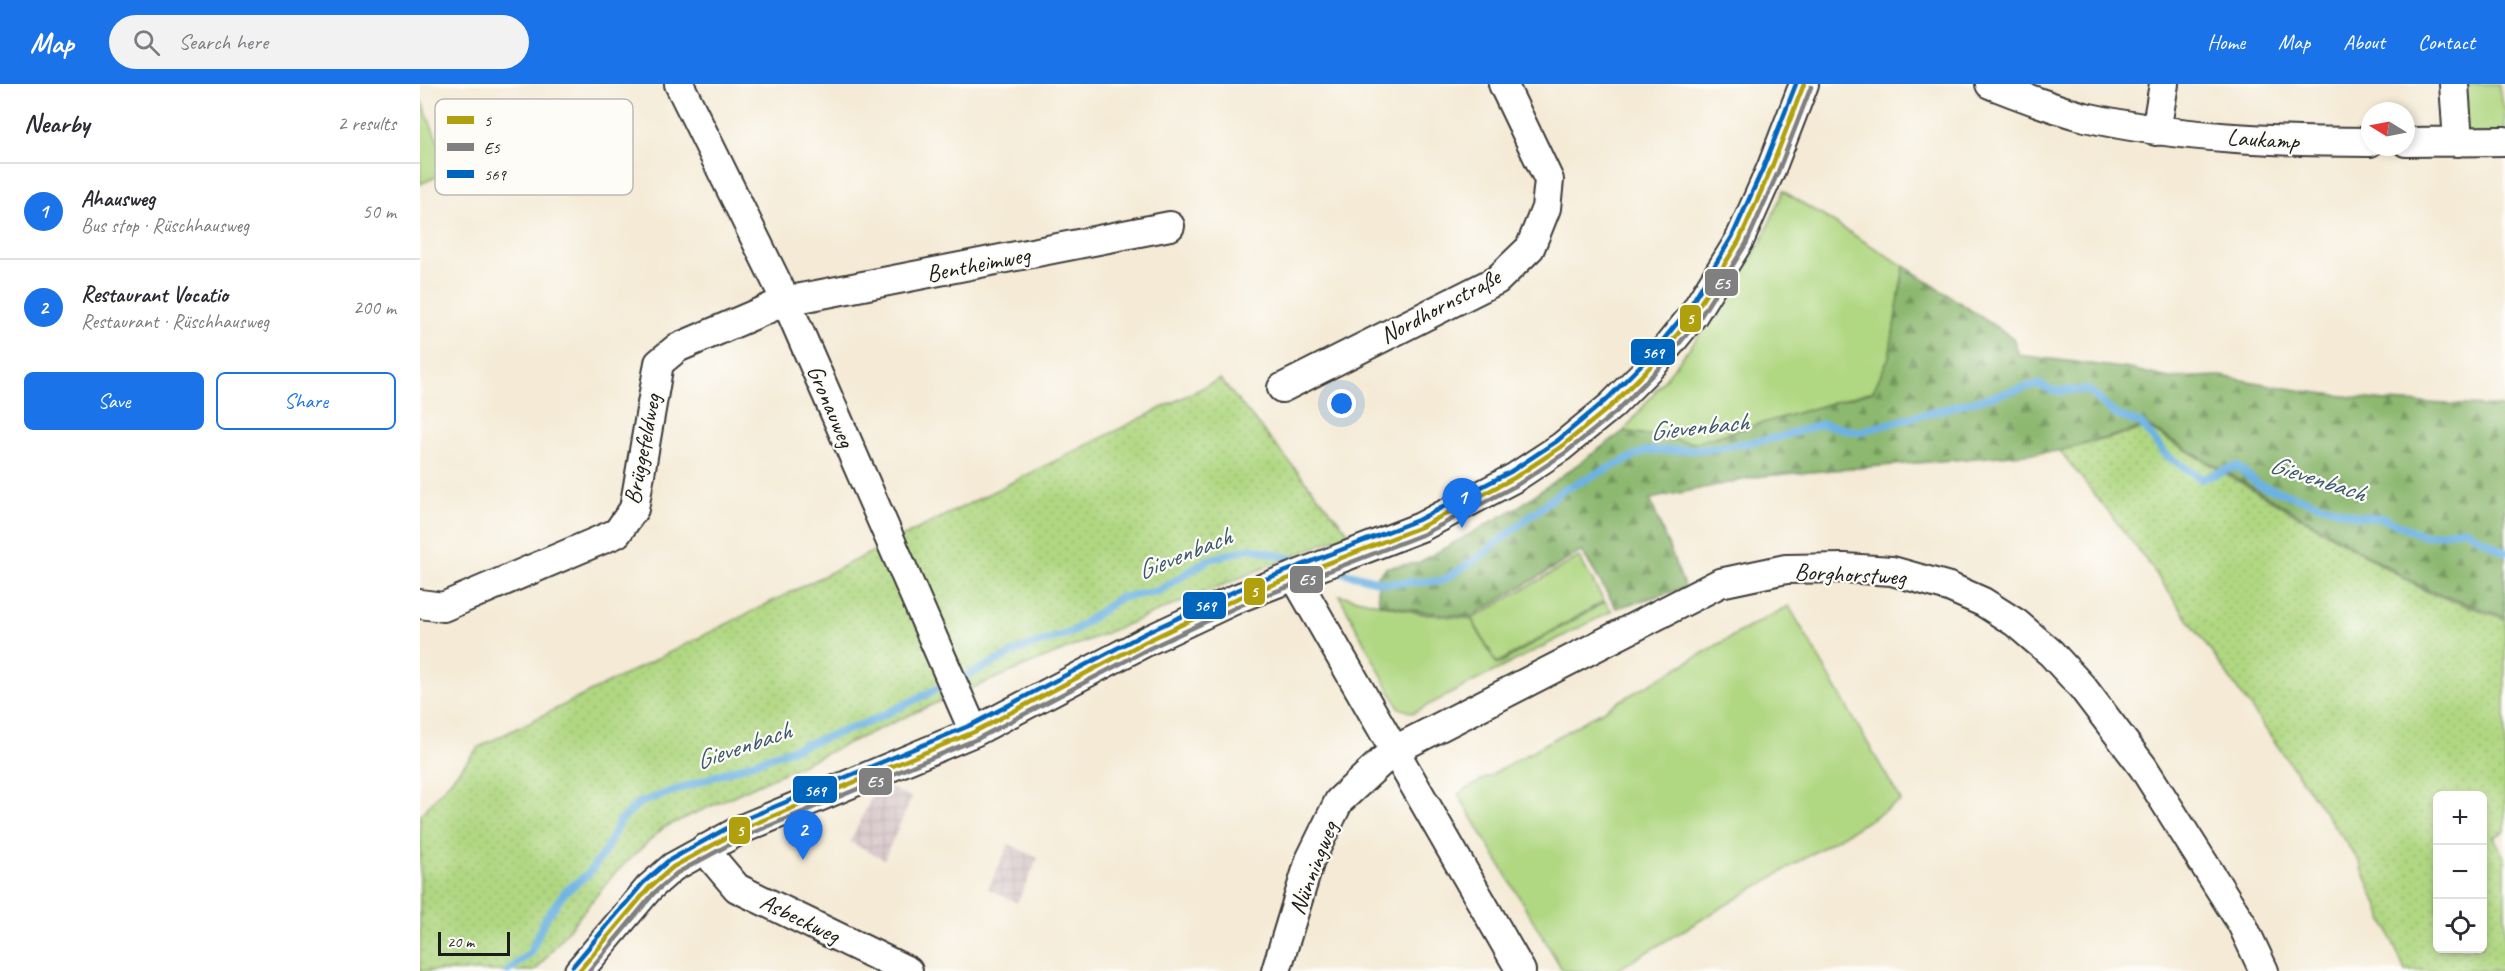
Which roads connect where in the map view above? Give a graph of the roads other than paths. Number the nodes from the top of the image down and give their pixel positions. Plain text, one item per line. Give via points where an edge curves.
1 (679, 84) edge
2 (1503, 84) edge
3 (1804, 84) edge
4 (1990, 84) edge
5 (2164, 84) edge
6 (2454, 84) edge
7 (2156, 131) junction
8 (2505, 141) edge
9 (2361, 142) edge
10 (2415, 142) edge
11 (2458, 142) junction
12 (1170, 226) dead end
13 (786, 301) junction
14 (1282, 388) dead end
15 (1295, 577) junction
16 (420, 604) edge
17 (974, 732) junction
18 (1393, 751) junction
19 (704, 849) junction
20 (579, 971) edge
21 (908, 971) edge
22 (1276, 971) edge
23 (1521, 971) edge
24 (2264, 971) edge

1 - 13 street, Gronauweg
2 - 14 street, Nordhornstraße via 1549,180 1546,208 1530,248 1497,280
3 - 15 street via 1739,241 1693,315 1656,361 1611,406 1561,447 1480,497 1421,527
4 - 7 street, Laukamp via 2082,116
5 - 7 street
6 - 11 street
7 - 9 street, Laukamp via 2292,142
8 - 11 street
10 - 11 street
12 - 13 street, Bentheimweg
13 - 16 street, Brüggefeldweg via 677,348 659,363 634,509 617,533 443,608
13 - 17 street, Gronauweg
15 - 17 street via 1238,598 1147,641
15 - 18 street
17 - 19 street via 742,829
18 - 22 street, Nünningweg via 1339,801 1310,860
18 - 23 street
18 - 24 street, Borghorstweg via 1720,583 1786,569 1892,571 1949,586 1983,602 2051,653 2143,767 2242,924
19 - 20 street via 673,867 649,888
19 - 21 street, Asbeckweg via 737,888

